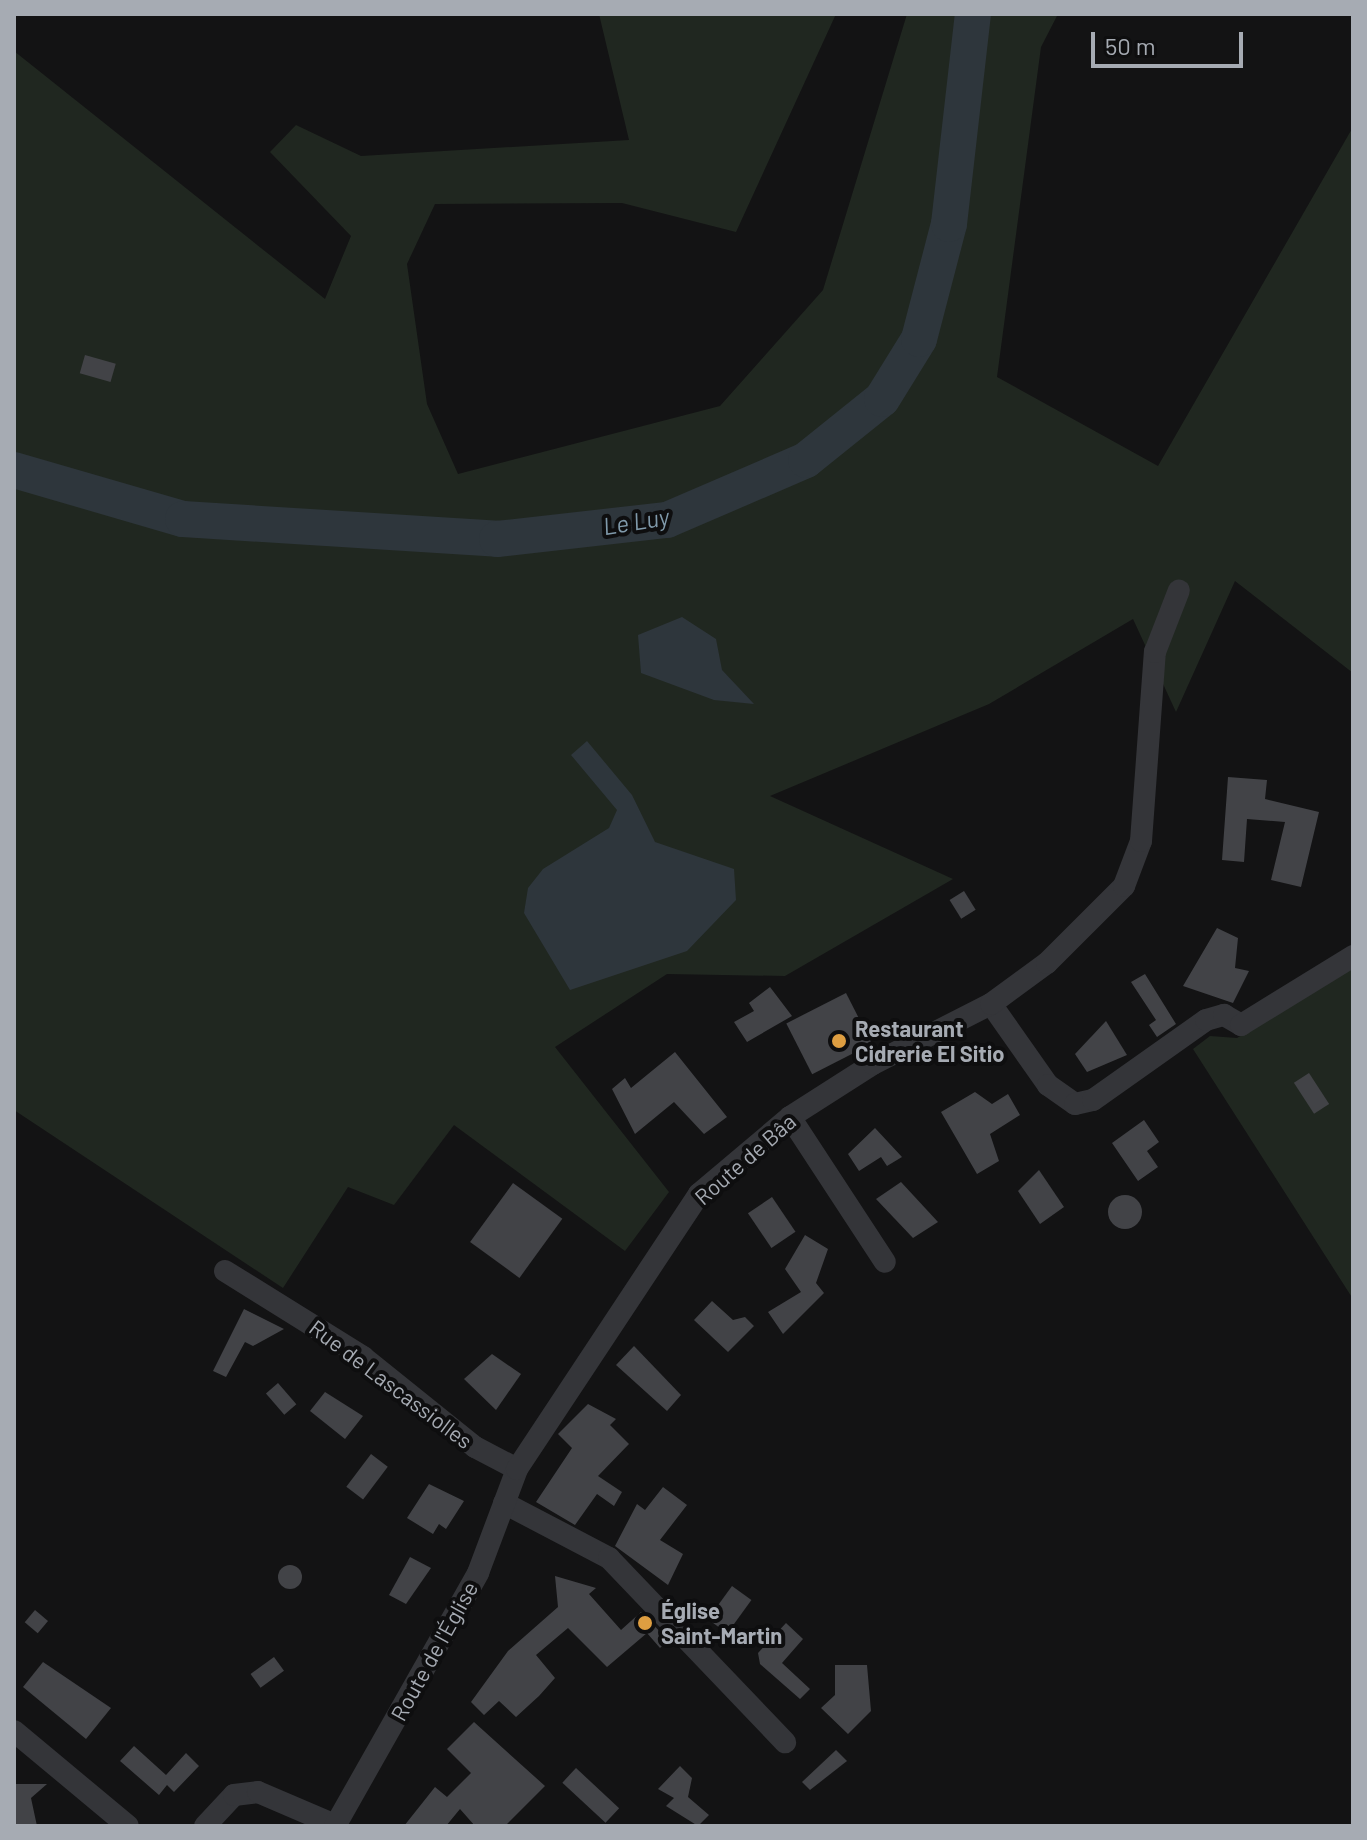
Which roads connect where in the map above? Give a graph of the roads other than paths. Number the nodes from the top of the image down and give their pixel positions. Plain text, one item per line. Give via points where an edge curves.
1 (1179, 590) dead end
2 (1353, 956) edge
3 (991, 1004) junction
4 (790, 1117) junction
5 (885, 1262) dead end
6 (225, 1271) dead end
7 (517, 1469) junction
8 (504, 1503) junction
9 (14, 1731) edge
10 (785, 1742) dead end
11 (335, 1825) edge
12 (128, 1826) edge
13 (205, 1826) edge

1 - 3 street, Route de Bâa via 1155,652 1141,841 1124,886 1058,954
2 - 3 street via 1241,1025 1224,1015 1206,1020 1093,1100 1075,1104 1048,1085
3 - 4 street, Route de Bâa via 873,1064
4 - 5 street
4 - 7 street, Route de Bâa via 729,1166 674,1225
6 - 7 street, Rue de Lascassiolles via 363,1357 475,1447
7 - 8 street, Route de l'Église
8 - 10 street via 609,1558
8 - 11 street, Route de l'Église via 478,1573
9 - 12 street
11 - 13 street via 258,1792 234,1795

